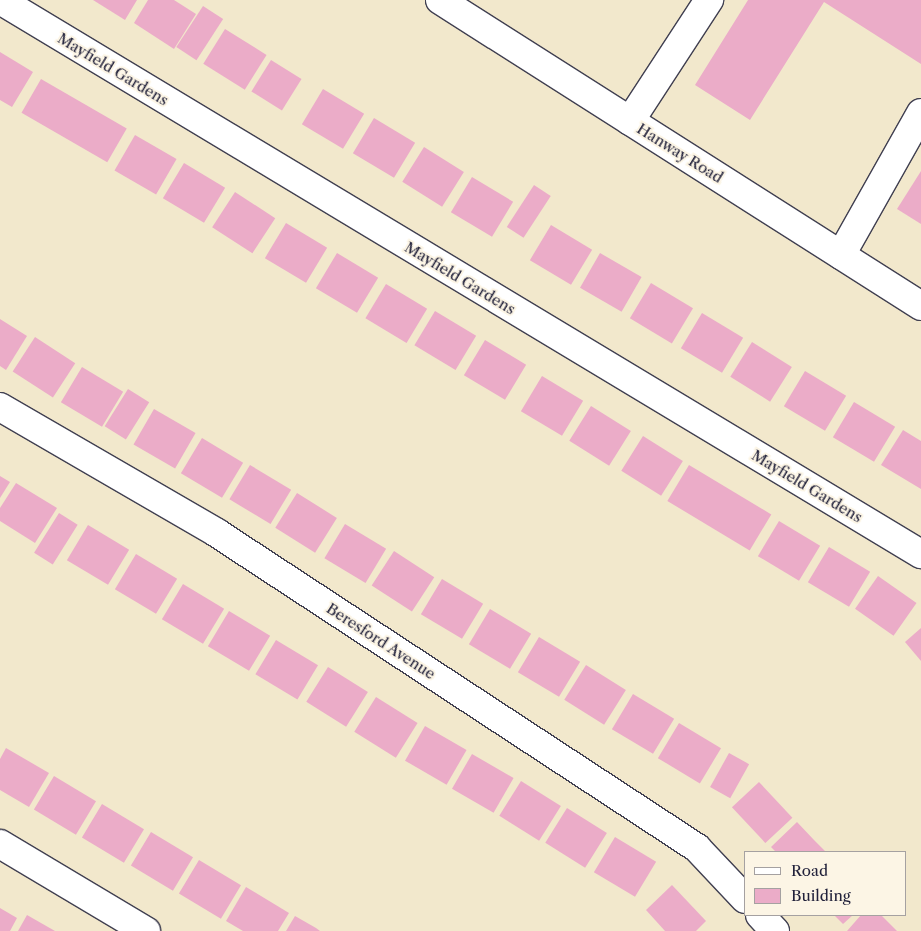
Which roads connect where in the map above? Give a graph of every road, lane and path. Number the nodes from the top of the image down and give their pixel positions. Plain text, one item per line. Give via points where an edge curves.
1 (0, 0) edge
2 (440, 0) edge
3 (709, 0) edge
4 (921, 112) edge
5 (630, 121) junction
6 (841, 255) junction
7 (921, 306) edge
8 (0, 407) edge
9 (921, 554) edge
10 (0, 844) edge
11 (744, 898) edge
12 (761, 916) edge
13 (146, 931) edge
14 (775, 931) edge

1 - 9 street, Mayfield Gardens
2 - 5 street, Hanway Road
3 - 5 street
4 - 6 street
5 - 6 street, Hanway Road
6 - 7 street, Hanway Road
8 - 11 street, Beresford Avenue via 217,533 697,848
10 - 13 street
12 - 14 street

